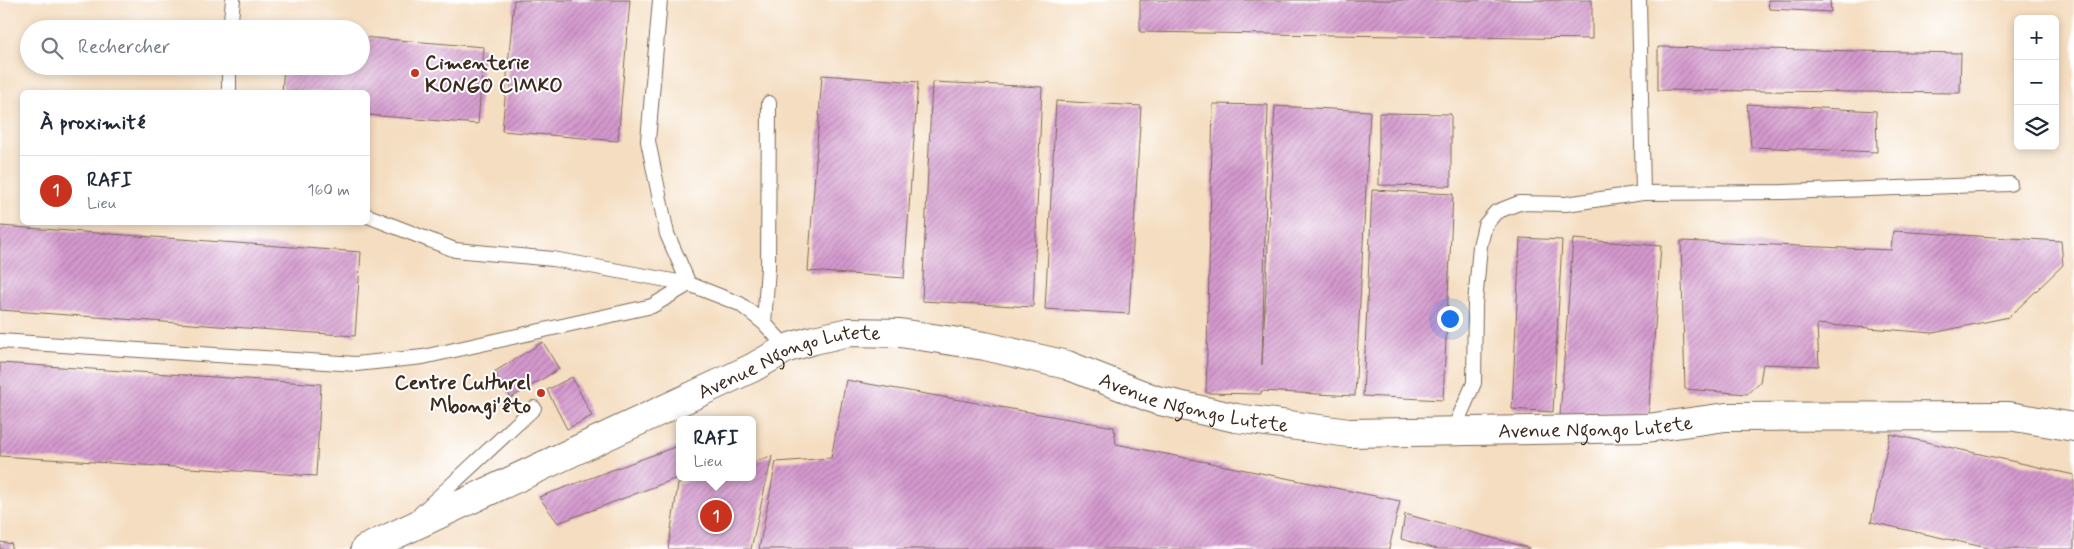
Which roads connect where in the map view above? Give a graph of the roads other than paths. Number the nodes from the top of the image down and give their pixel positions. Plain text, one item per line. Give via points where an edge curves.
1 (233, 0) edge
2 (660, 0) edge
3 (1638, 0) edge
4 (231, 20) edge
5 (229, 75) edge
6 (229, 90) edge
7 (769, 103) dead end
8 (2010, 184) dead end
9 (1643, 193) junction
10 (370, 217) edge
11 (689, 284) junction
12 (764, 323) junction
13 (0, 341) edge
14 (787, 348) junction
15 (534, 408) dead end
16 (2074, 427) edge
17 (1454, 431) junction
18 (397, 535) junction
19 (366, 549) edge

1 - 4 lane
2 - 11 lane via 648,141 667,234
3 - 9 lane
5 - 6 lane
7 - 12 lane via 768,268
8 - 9 lane
9 - 17 lane via 1566,204 1519,203 1496,212 1485,225 1475,304 1474,383
10 - 11 lane via 455,250 553,259
11 - 12 lane via 740,304
11 - 13 lane via 652,306 423,357 356,364
12 - 14 lane
14 - 17 street, Avenue Ngongo Lutete via 849,332 900,333 985,346 1067,365 1156,400 1236,418 1349,433
14 - 18 street, Avenue Ngongo Lutete via 752,368
15 - 18 lane
16 - 17 street, Avenue Ngongo Lutete via 2008,416 1726,417 1647,428
18 - 19 street, Avenue Ngongo Lutete

